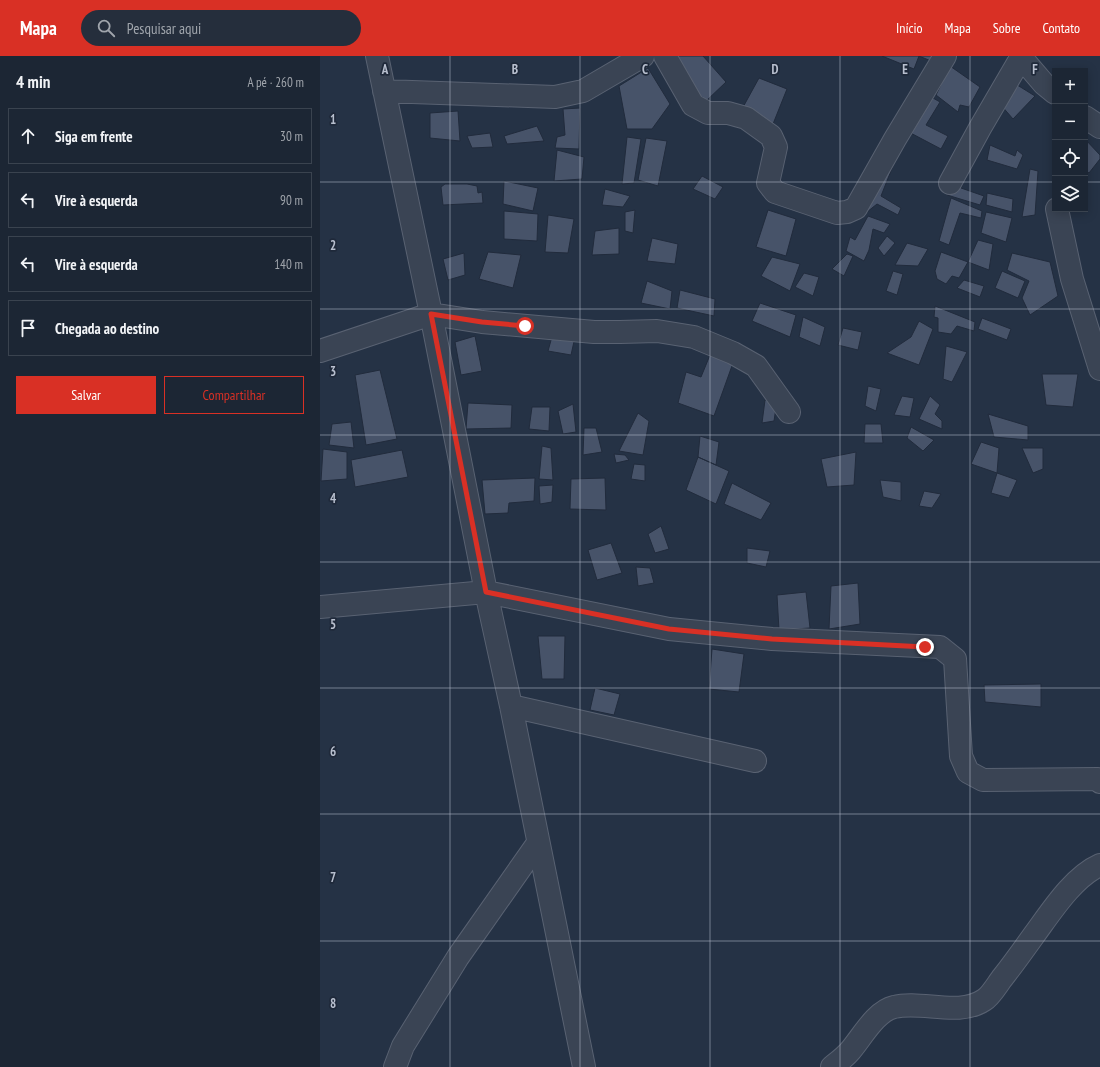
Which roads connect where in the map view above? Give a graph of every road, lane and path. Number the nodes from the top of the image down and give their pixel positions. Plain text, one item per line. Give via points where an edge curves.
1 (377, 56) edge
2 (643, 56) edge
3 (665, 56) edge
4 (945, 56) edge
5 (1021, 56) edge
6 (384, 91) junction
7 (1052, 91) edge
8 (1088, 119) edge
9 (1100, 127) edge
10 (950, 183) dead end
11 (1058, 212) edge
12 (431, 314) junction
13 (320, 351) edge
14 (1100, 369) edge
15 (789, 412) dead end
16 (486, 592) junction
17 (320, 607) edge
18 (511, 706) junction
19 (755, 761) dead end
20 (1100, 782) edge
21 (538, 843) junction
22 (1100, 865) edge
23 (395, 1067) edge
24 (584, 1067) edge
25 (832, 1067) edge

1 - 6 street
2 - 6 street via 583,91 555,97
3 - 4 street via 693,105 708,113 728,113 746,118 771,136 776,147 768,183 775,192 837,213 856,208
5 - 7 street
5 - 10 street
6 - 12 street
8 - 9 street
11 - 14 street via 1072,278
12 - 13 street
12 - 15 street via 482,322 594,332 657,331 694,337 733,353 756,366
12 - 16 street
16 - 17 street
16 - 18 street
16 - 20 street via 669,629 772,639 940,647 955,659 961,756 968,772 983,780 1098,779
18 - 19 street
18 - 21 street
21 - 23 street via 458,957 403,1046
21 - 24 street
22 - 25 street via 1079,879 1055,906 985,1000 969,1007 894,1007 880,1014 849,1052

